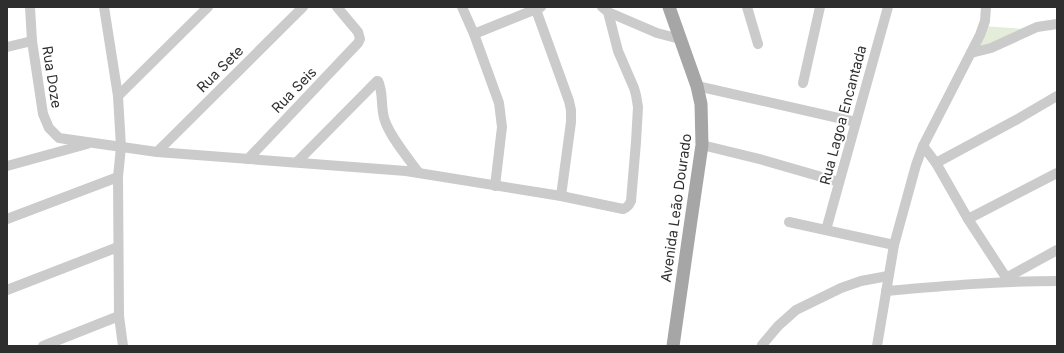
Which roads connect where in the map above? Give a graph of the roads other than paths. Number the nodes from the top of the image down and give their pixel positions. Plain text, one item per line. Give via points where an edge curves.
1 (30, 7) edge
2 (104, 7) edge
3 (208, 7) edge
4 (302, 7) edge
5 (337, 7) edge
6 (462, 7) edge
7 (669, 7) edge
8 (747, 7) edge
9 (820, 7) edge
10 (886, 7) edge
11 (986, 7) edge
12 (537, 8) edge
13 (605, 9) edge
14 (1057, 24) edge
15 (474, 34) junction
16 (680, 38) junction
17 (32, 41) junction
18 (758, 44) dead end
19 (7, 47) edge
20 (971, 53) junction
21 (803, 83) dead end
22 (697, 86) junction
23 (118, 96) junction
24 (1057, 96) edge
25 (856, 122) junction
26 (92, 143) junction
27 (702, 145) junction
28 (923, 146) junction
29 (121, 147) junction
30 (157, 152) junction
31 (248, 159) junction
32 (297, 162) junction
33 (936, 163) junction
34 (7, 166) edge
35 (419, 173) junction
36 (1057, 173) edge
37 (118, 177) junction
38 (839, 182) junction
39 (495, 186) junction
40 (561, 196) junction
41 (7, 219) edge
42 (968, 219) junction
43 (789, 222) dead end
44 (826, 230) junction
45 (894, 245) junction
46 (118, 247) junction
47 (1057, 250) edge
48 (888, 276) junction
49 (1008, 280) junction
50 (1057, 281) edge
51 (7, 290) edge
52 (886, 291) junction
53 (119, 316) junction
54 (43, 346) edge
55 (123, 346) edge
56 (673, 346) edge
57 (760, 346) edge
58 (877, 346) edge

1 - 17 street, Rua Doze
2 - 23 street
3 - 23 street
4 - 30 street, Rua Sete
5 - 31 street, Rua Seis via 358,32 358,43
6 - 15 street
7 - 16 main road, Avenida Leão Dourado
8 - 18 street
9 - 21 street
10 - 25 street, Rua Lagoa Encantada
11 - 20 street via 985,21
12 - 15 street
12 - 40 street via 571,110
13 - 16 street via 657,33
13 - 40 street via 618,51 634,88 638,107 631,201 629,206 623,209
14 - 20 street via 1037,28 991,48
15 - 39 street via 501,114 502,127
16 - 22 main road, Avenida Leão Dourado
17 - 19 street
17 - 26 street, Rua Doze via 43,114 48,128 59,138
20 - 28 street
22 - 25 street
22 - 27 main road, Avenida Leão Dourado via 701,104
23 - 29 street
24 - 33 street
25 - 38 street, Rua Lagoa Encantada
26 - 29 street
26 - 34 street
27 - 38 street
27 - 56 main road, Avenida Leão Dourado
28 - 33 street
28 - 45 street
29 - 30 street
29 - 37 street
30 - 31 street
31 - 32 street
32 - 35 street
32 - 35 street via 378,81 385,122
33 - 42 street
35 - 39 street
36 - 42 street
37 - 41 street
37 - 46 street
38 - 44 street, Rua Lagoa Encantada
39 - 40 street
42 - 49 street
43 - 44 street
44 - 45 street
45 - 48 street
46 - 51 street
46 - 53 street
47 - 49 street
48 - 52 street
48 - 57 street via 841,288 796,310
49 - 50 street
49 - 52 street
52 - 58 street
53 - 54 street
53 - 55 street

